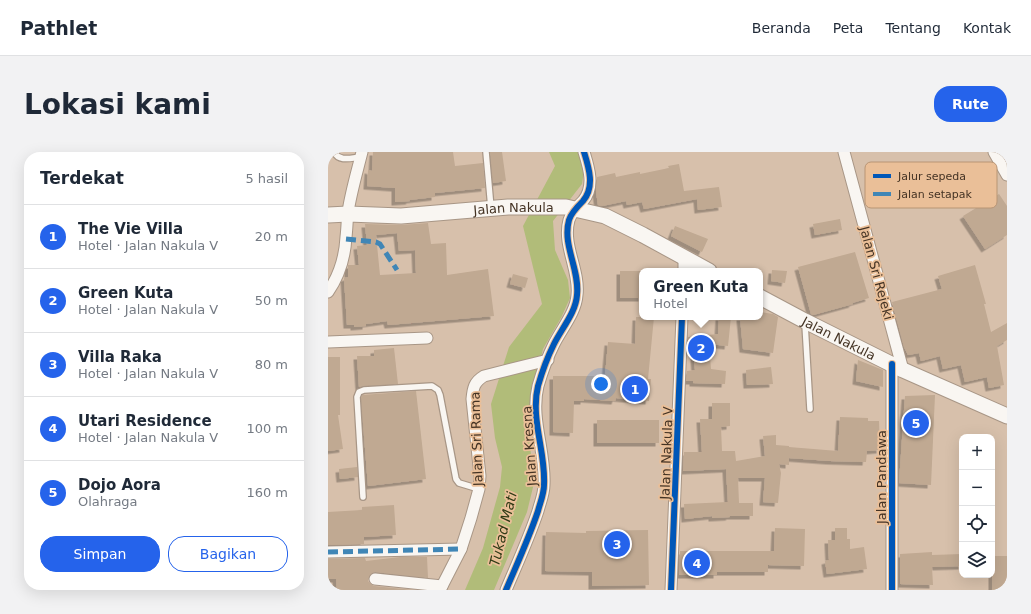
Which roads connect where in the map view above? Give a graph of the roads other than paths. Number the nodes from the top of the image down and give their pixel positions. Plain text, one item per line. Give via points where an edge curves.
1 (334, 152) edge
2 (486, 152) edge
3 (584, 152) edge
4 (844, 152) edge
5 (994, 152) edge
6 (361, 154) edge
7 (1007, 175) edge
8 (491, 208) junction
9 (570, 208) junction
10 (348, 214) junction
11 (328, 215) edge
12 (684, 265) edge
13 (696, 268) edge
14 (328, 292) edge
15 (763, 299) edge
16 (682, 320) edge
17 (805, 321) junction
18 (427, 338) dead end
19 (328, 342) edge
20 (544, 361) junction
21 (898, 367) junction
22 (810, 409) dead end
23 (1007, 416) edge
24 (479, 489) junction
25 (363, 497) dead end
26 (460, 549) junction
27 (328, 552) edge
28 (376, 579) dead end
29 (441, 588) edge
30 (506, 590) edge
31 (671, 590) edge
32 (892, 590) edge

1 - 6 lane via 341,159
2 - 8 lane
3 - 9 street, Jalan Kresna via 589,171 588,194
4 - 21 street, Jalan Sri Rejeki
5 - 7 street
6 - 10 street
8 - 9 main road, Jalan Nakula
8 - 10 main road, Jalan Nakula via 401,216
9 - 12 main road, Jalan Nakula via 605,216 643,235
9 - 20 street, Jalan Kresna via 567,230 578,294 576,303
10 - 11 main road, Jalan Nakula
10 - 14 street via 339,271
12 - 13 main road, Jalan Nakula
15 - 17 main road, Jalan Nakula
16 - 31 street, Jalan Nakula V
17 - 21 main road, Jalan Nakula
17 - 22 lane
18 - 19 street
20 - 24 street, Jalan Sri Rama via 492,373 477,380 472,388
20 - 30 street, Jalan Kresna via 536,400 544,490
21 - 23 main road, Jalan Nakula
21 - 32 street, Jalan Pandawa
24 - 25 lane via 459,483 456,479 438,390 432,386 384,388 364,390 359,392 357,397
24 - 26 street, Jalan Sri Rama
26 - 27 street
26 - 29 street, Jalan Sri Rama
28 - 29 street

